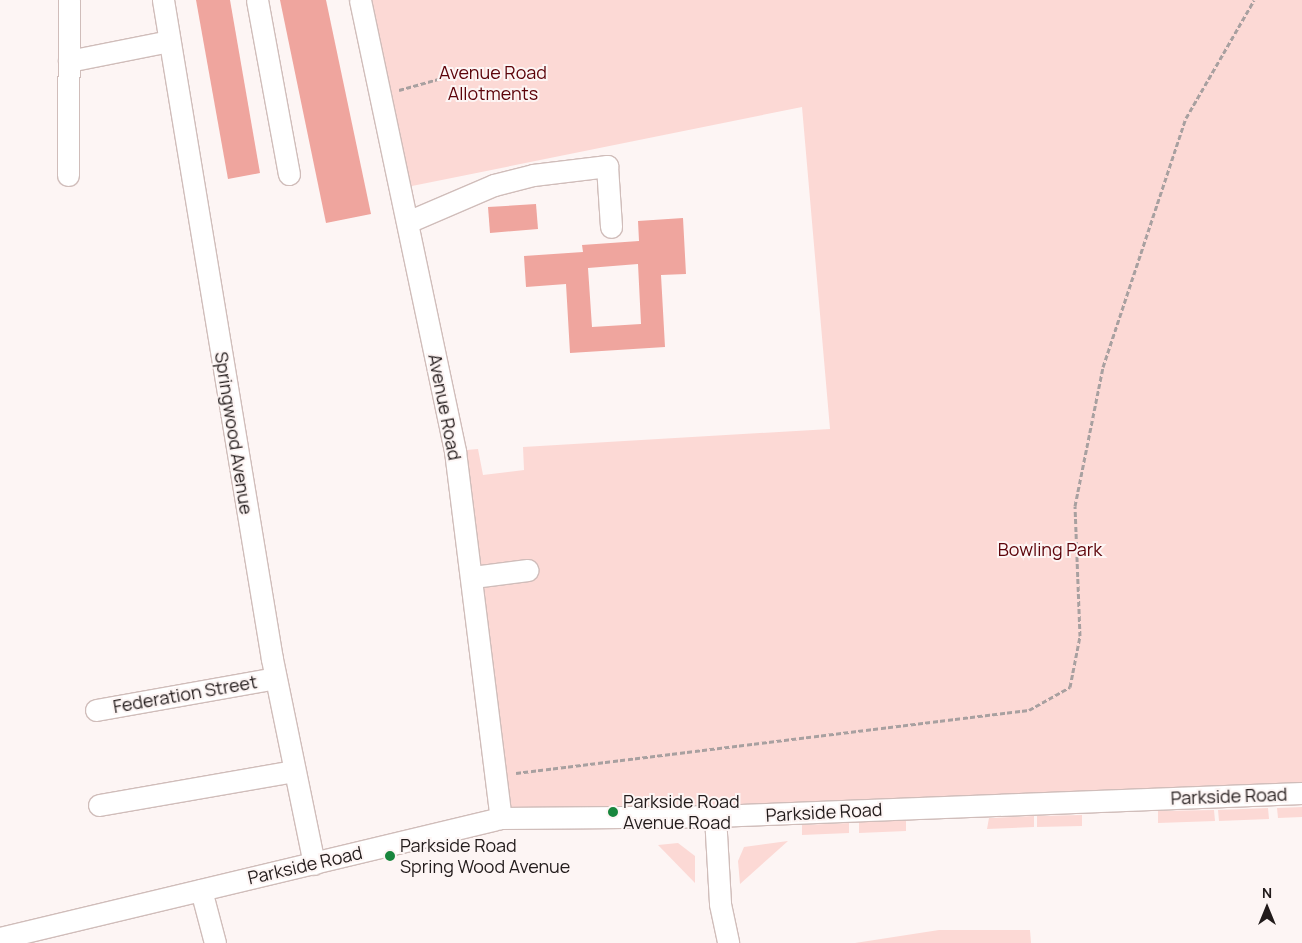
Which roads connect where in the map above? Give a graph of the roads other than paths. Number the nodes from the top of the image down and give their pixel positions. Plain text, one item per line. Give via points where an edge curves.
1 (69, 0) edge
2 (163, 0) edge
3 (257, 0) edge
4 (360, 0) edge
5 (169, 41) junction
6 (69, 61) junction
7 (289, 174) dead end
8 (68, 175) dead end
9 (410, 220) junction
10 (611, 228) dead end
11 (528, 570) dead end
12 (473, 577) junction
13 (275, 678) junction
14 (96, 710) dead end
15 (293, 771) junction
16 (1302, 793) edge
17 (99, 805) dead end
18 (715, 816) junction
19 (501, 818) junction
20 (314, 864) junction
21 (202, 890) junction
22 (0, 938) edge
23 (215, 943) edge
24 (728, 943) edge

1 - 6 street
2 - 5 street, Springwood Avenue
3 - 7 street
4 - 9 street, Avenue Road
5 - 6 street
5 - 13 street, Springwood Avenue
6 - 8 street
9 - 10 street via 494,186 533,175 607,166
9 - 12 street, Avenue Road via 454,451
11 - 12 street
12 - 19 street, Avenue Road
13 - 14 street, Federation Street
13 - 15 street, Springwood Avenue
15 - 17 street
15 - 20 street, Springwood Avenue
16 - 18 street, Parkside Road
18 - 19 street, Parkside Road
18 - 24 street via 720,904
19 - 20 street, Parkside Road
20 - 21 street, Parkside Road
21 - 22 street, Parkside Road
21 - 23 street

